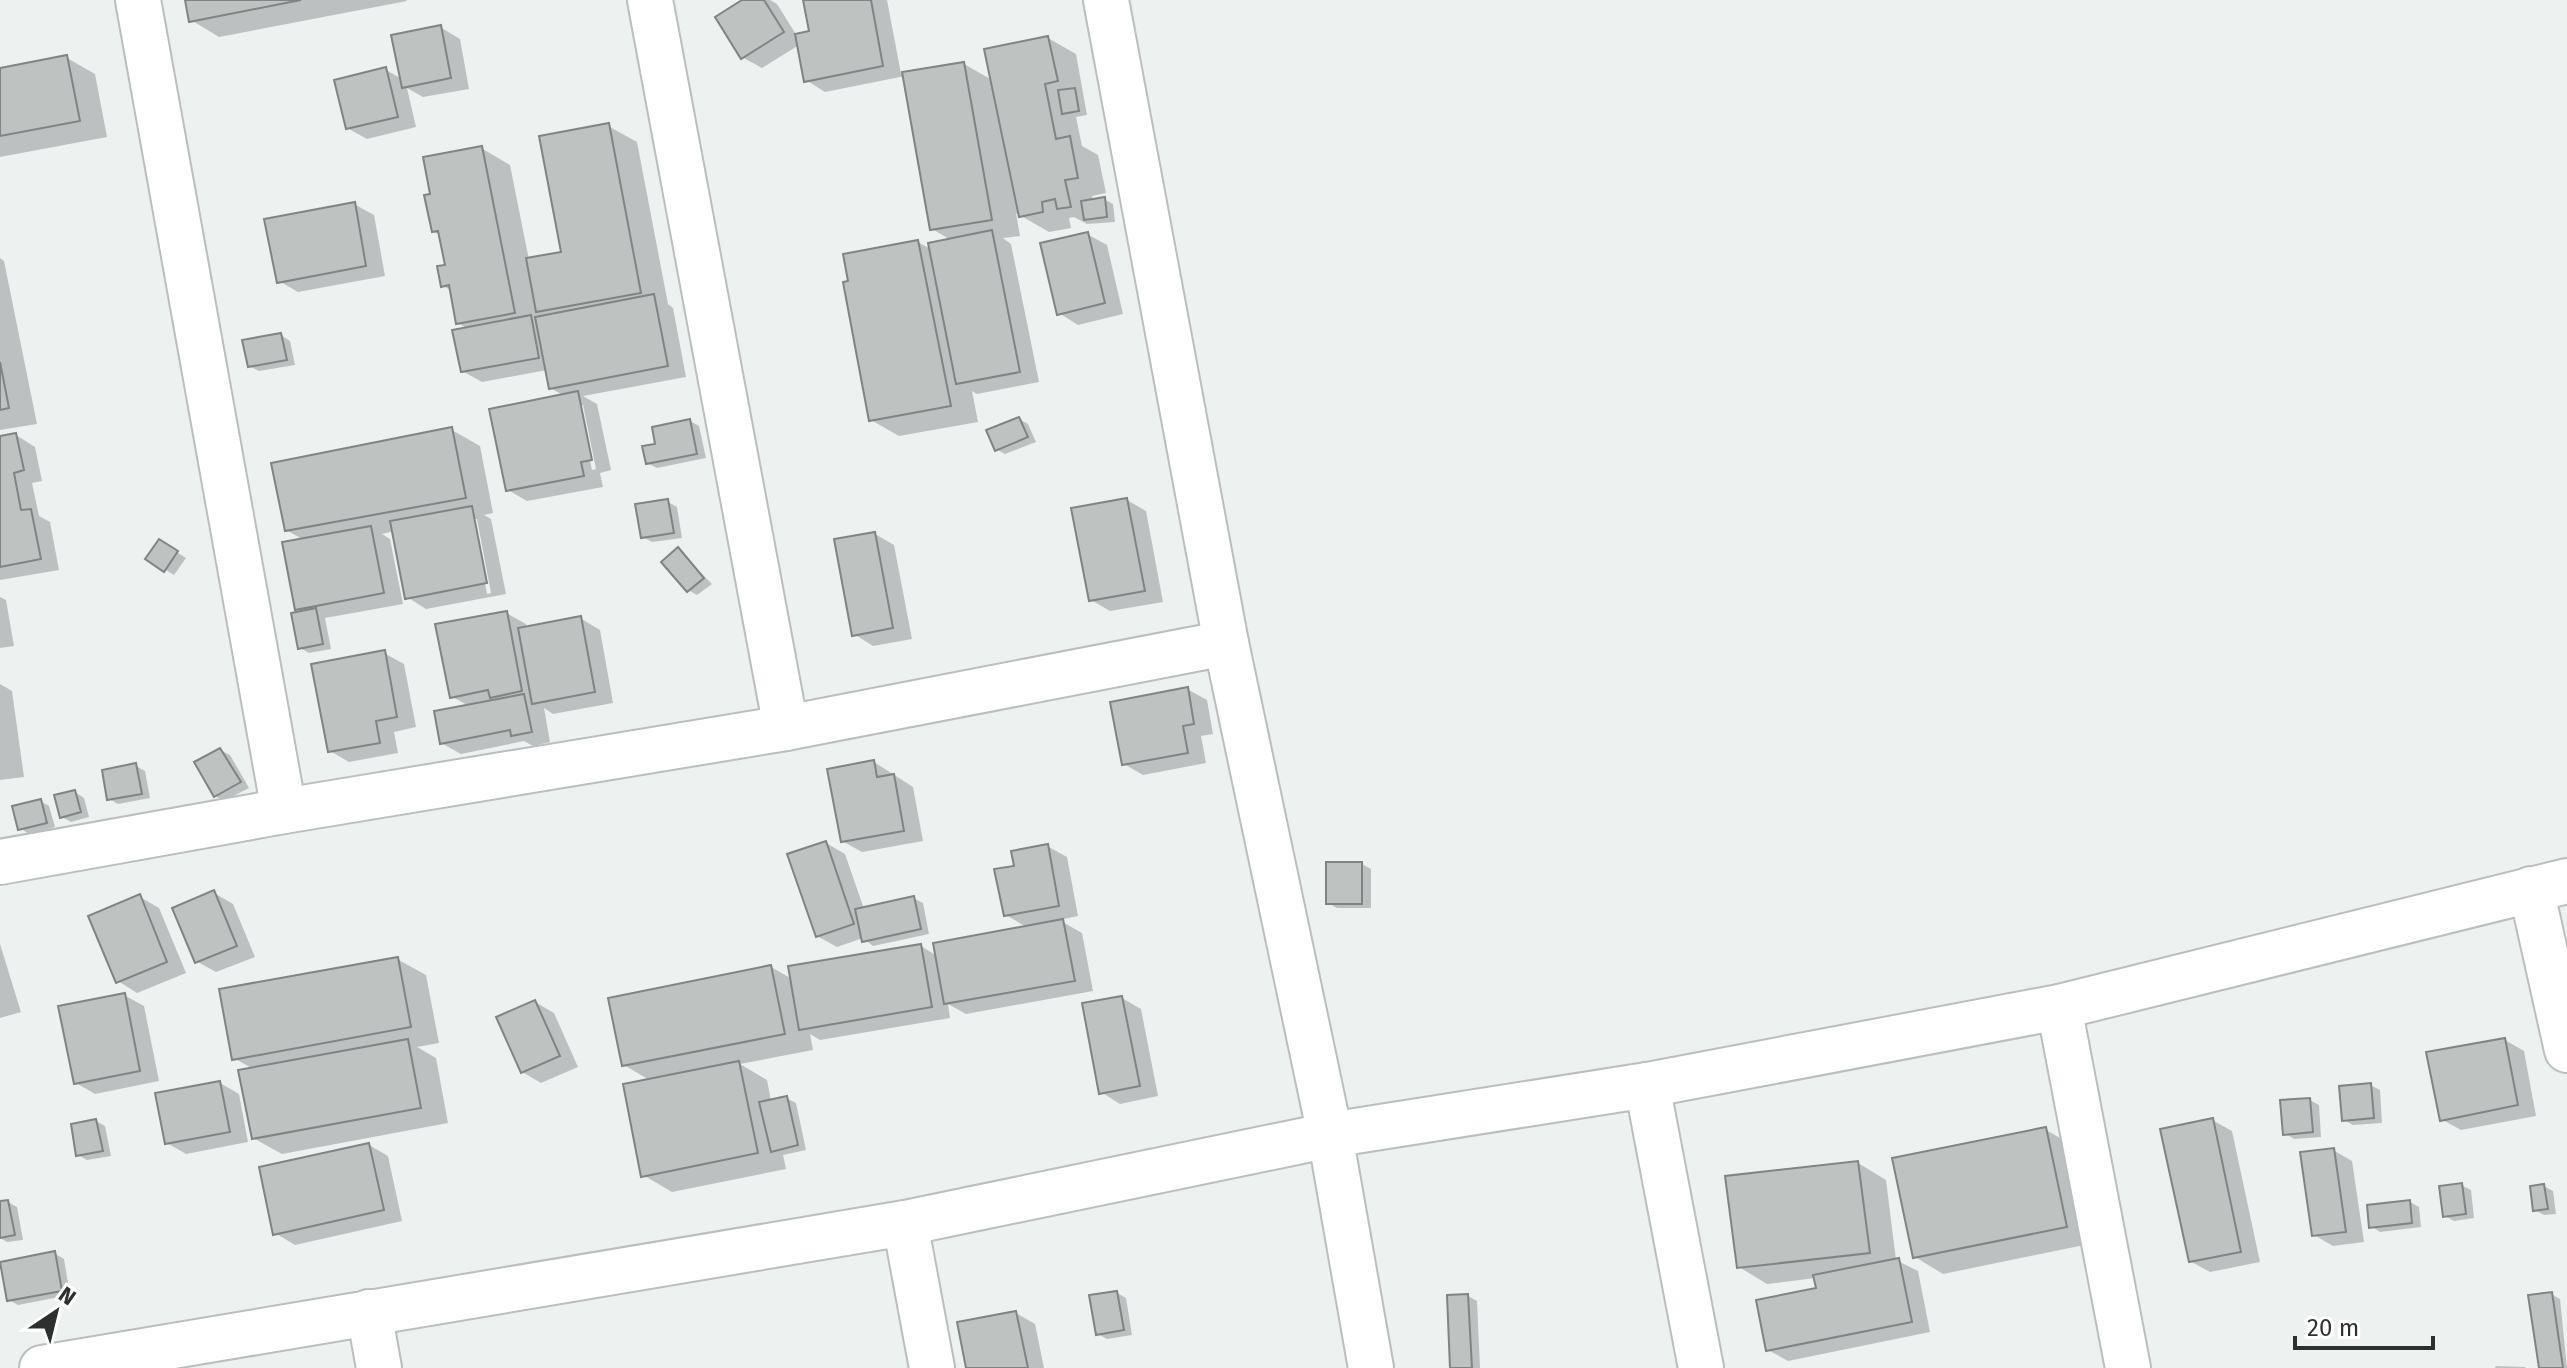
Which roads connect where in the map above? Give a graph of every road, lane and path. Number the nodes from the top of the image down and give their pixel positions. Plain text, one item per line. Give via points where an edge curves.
1 (138, 0) edge
2 (650, 0) edge
3 (1106, 0) edge
4 (1226, 643) junction
5 (786, 728) junction
6 (284, 811) junction
7 (0, 862) edge
8 (2549, 885) edge
9 (2059, 1007) junction
10 (2567, 1050) edge
11 (1647, 1085) junction
12 (1330, 1135) junction
13 (905, 1223) junction
14 (369, 1312) junction
15 (42, 1368) edge
16 (379, 1368) edge
17 (932, 1368) edge
18 (1371, 1368) edge
19 (1701, 1368) edge
20 (2128, 1368) edge

1 - 6 street
2 - 5 street
3 - 4 street
4 - 5 street
4 - 12 street
5 - 6 street
6 - 7 street
8 - 9 street
8 - 10 street
9 - 11 street
9 - 20 street
11 - 12 street
11 - 19 street
12 - 13 street
12 - 18 street
13 - 14 street
13 - 17 street
14 - 15 street
14 - 16 street

